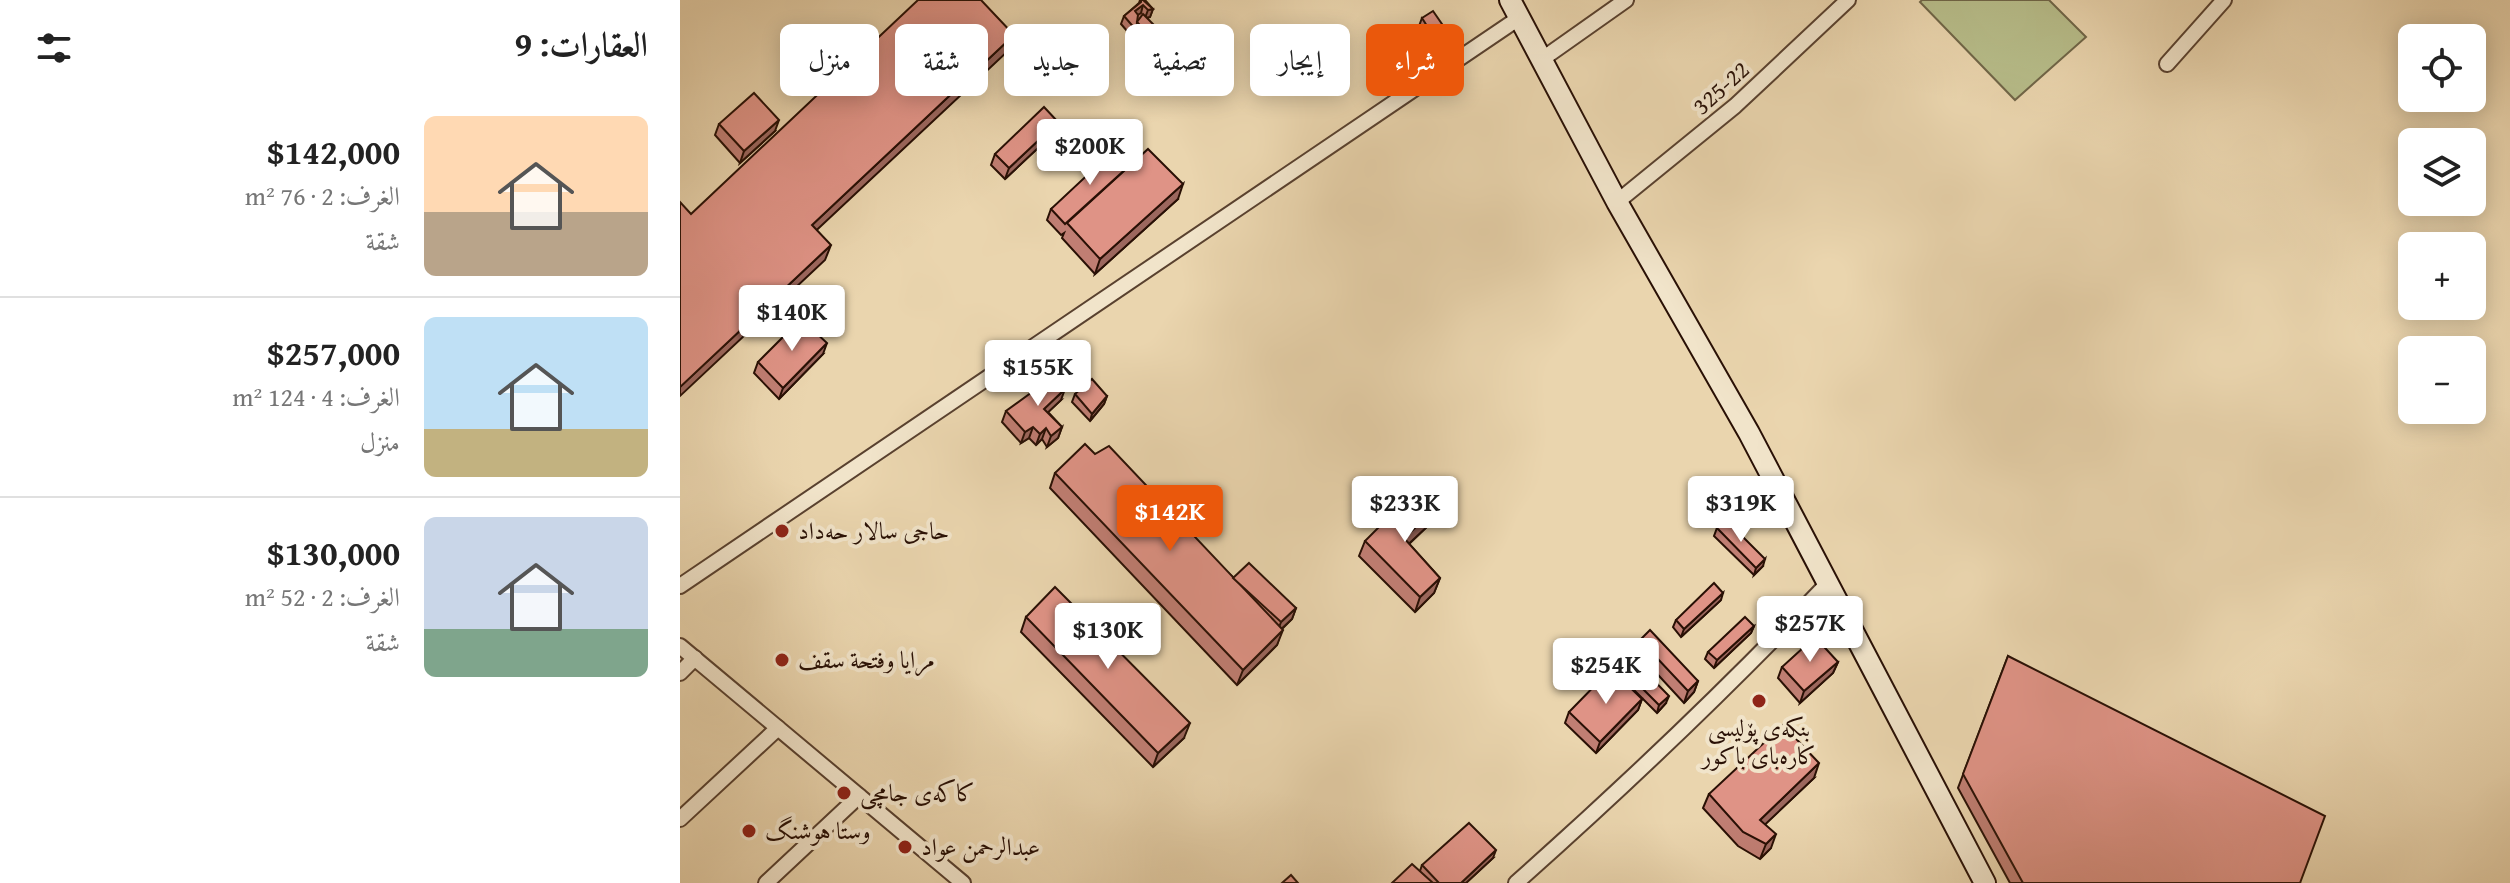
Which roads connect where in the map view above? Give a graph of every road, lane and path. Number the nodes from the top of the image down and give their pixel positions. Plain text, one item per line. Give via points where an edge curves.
1 (1626, 0) edge
2 (1848, 0) edge
3 (2224, 0) edge
4 (1514, 9) edge
5 (1541, 60) junction
6 (2167, 64) dead end
7 (1617, 202) junction
8 (1829, 582) junction
9 (680, 586) edge
10 (680, 646) edge
11 (695, 658) junction
12 (680, 673) edge
13 (778, 728) junction
14 (859, 796) junction
15 (680, 819) edge
16 (766, 883) edge
17 (963, 883) edge
18 (1516, 883) edge
19 (1985, 883) edge

1 - 5 street
2 - 7 street, 325-22 via 1735,106
3 - 6 street
4 - 5 street
4 - 9 street
5 - 7 street
7 - 8 street
8 - 18 street via 1663,749
8 - 19 street
10 - 11 street
11 - 12 street
11 - 13 street
13 - 14 street
13 - 15 street
14 - 16 street
14 - 17 street

